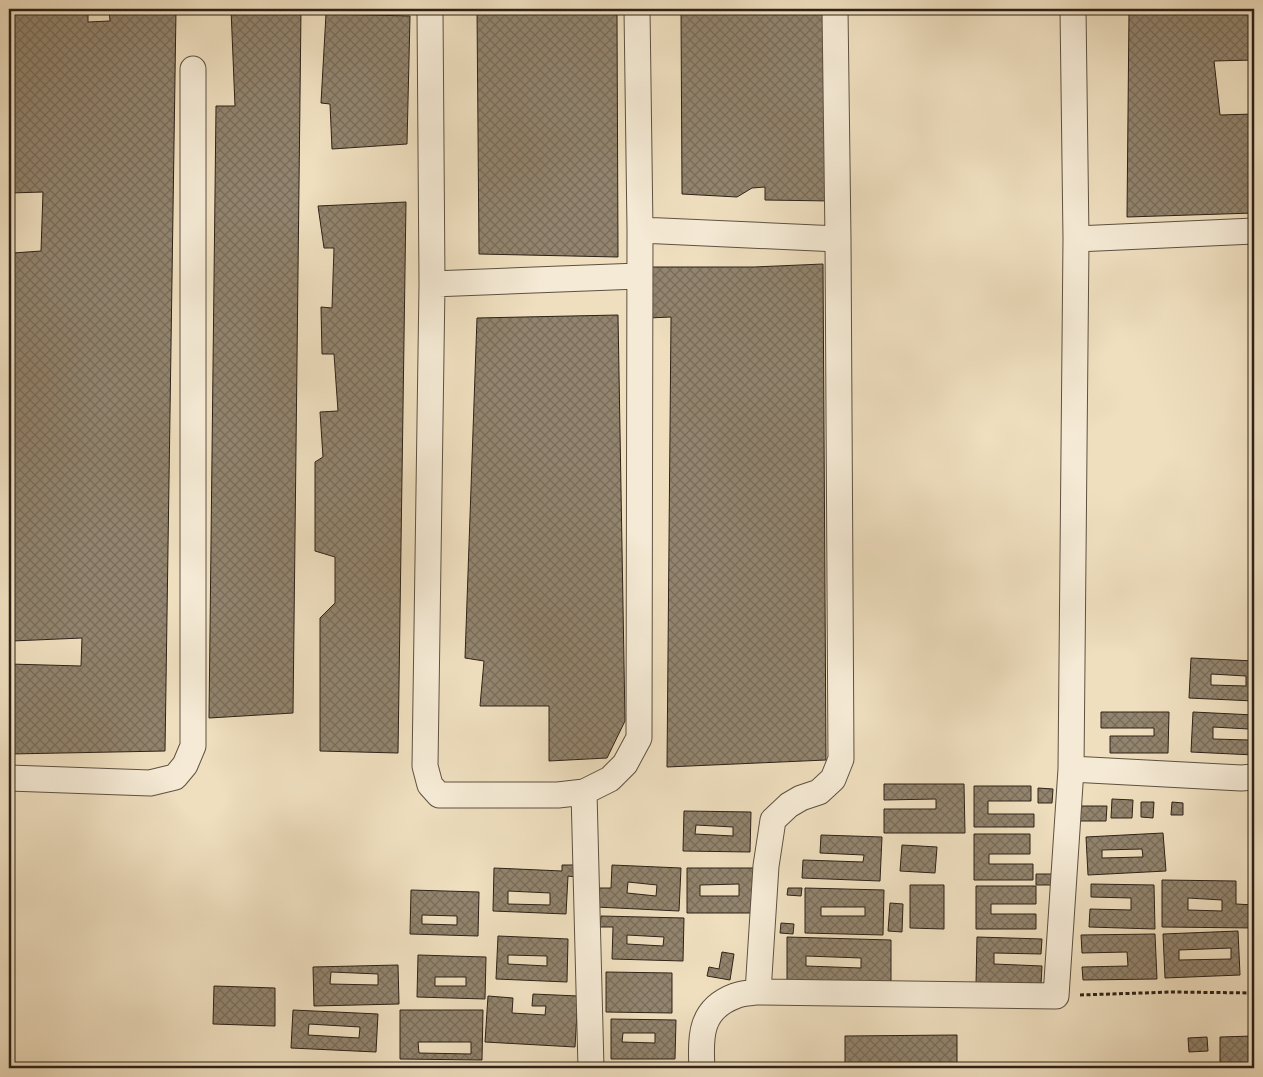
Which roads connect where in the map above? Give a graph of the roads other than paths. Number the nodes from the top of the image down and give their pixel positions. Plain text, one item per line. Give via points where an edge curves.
1 (430, 9) edge
2 (637, 9) edge
3 (835, 9) edge
4 (1073, 9) edge
5 (194, 69) dead end
6 (640, 230) junction
7 (1254, 231) edge
8 (838, 239) junction
9 (1076, 239) junction
10 (639, 276) junction
11 (432, 284) junction
12 (1071, 769) junction
13 (1254, 777) edge
14 (9, 778) edge
15 (584, 792) junction
16 (758, 992) junction
17 (591, 1068) edge
18 (702, 1068) edge

1 - 11 street
2 - 6 street
3 - 8 street
4 - 9 street
5 - 14 street via 193,746 185,765 175,777 150,783
6 - 8 street
6 - 10 street
7 - 9 street
8 - 16 street via 841,759 833,779 826,786 789,804 773,820 766,866
9 - 12 street
10 - 11 street
10 - 15 street via 639,738 625,764 610,779
11 - 15 street via 425,766 430,785 439,795
12 - 13 street
12 - 16 street via 1056,996
15 - 17 street
16 - 18 street via 736,995 718,1004 705,1020 700,1044

